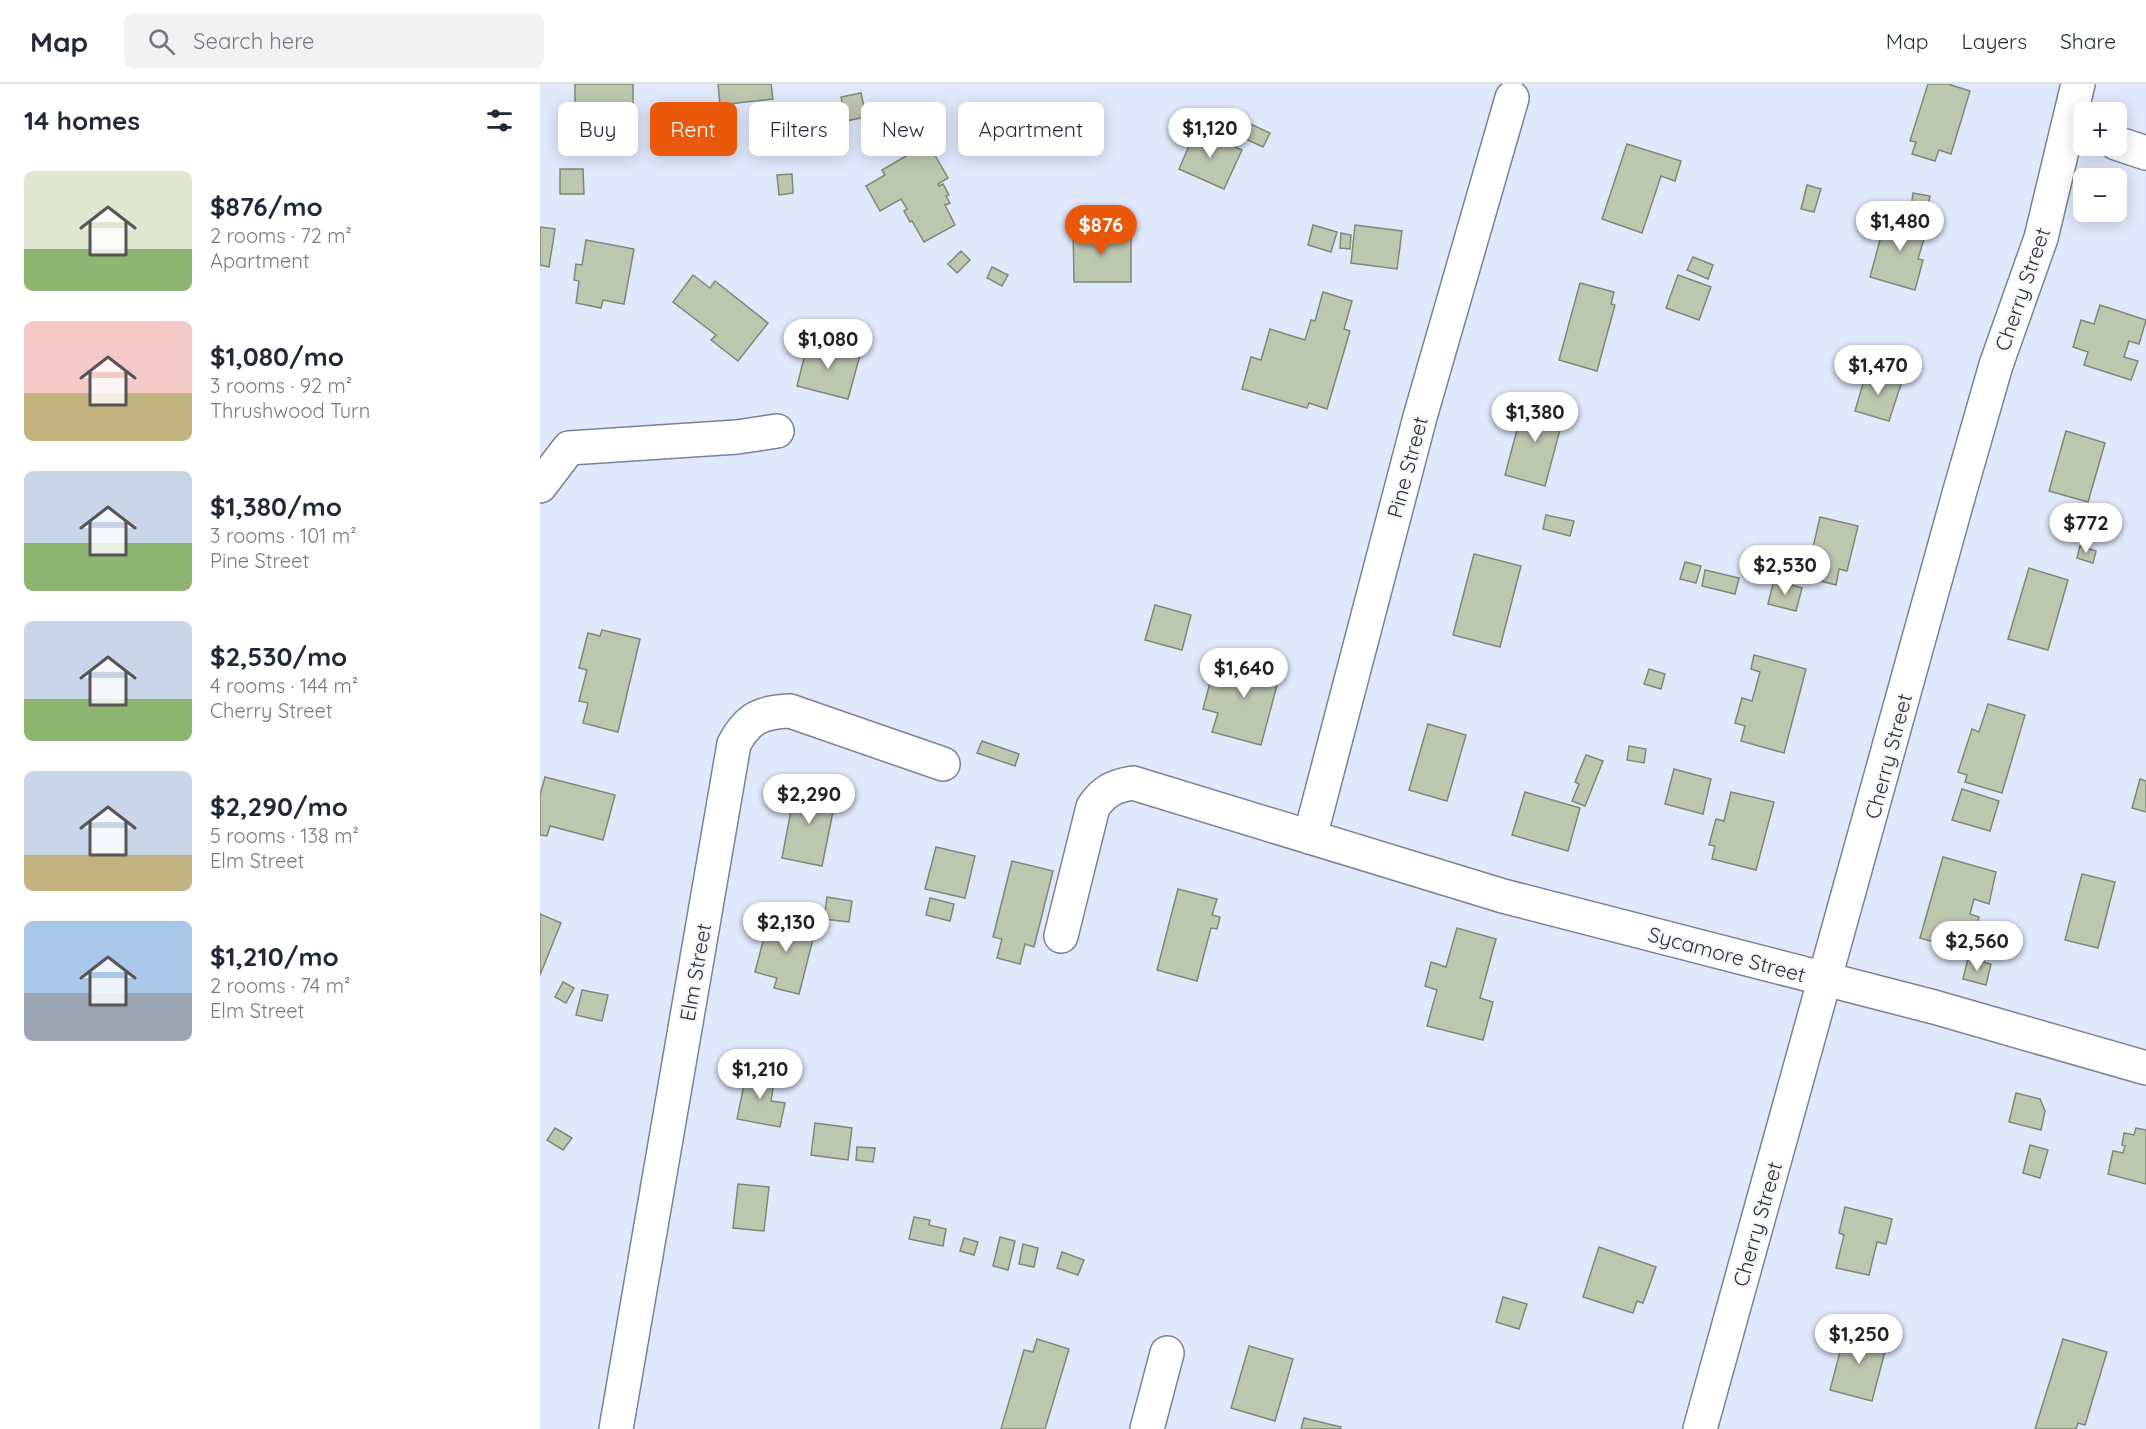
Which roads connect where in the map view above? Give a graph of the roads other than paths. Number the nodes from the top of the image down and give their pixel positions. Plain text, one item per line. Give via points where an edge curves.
1 (2078, 84) edge
2 (1512, 98) dead end
3 (2077, 102) edge
4 (2073, 140) edge
5 (2127, 147) edge
6 (2146, 153) edge
7 (777, 431) dead end
8 (540, 486) edge
9 (943, 764) dead end
10 (1310, 837) junction
11 (1061, 936) dead end
12 (1826, 980) junction
13 (2146, 1068) edge
14 (1167, 1353) dead end
15 (616, 1429) edge
16 (1147, 1429) edge
17 (1700, 1429) edge

1 - 3 street, Cherry Street
2 - 10 street, Pine Street via 1424,406
4 - 12 street, Cherry Street via 1996,365
5 - 6 street
7 - 8 street via 569,448
9 - 15 street, Elm Street via 790,711 771,711 753,719 734,744
10 - 11 street, Sycamore Street via 1133,783 1116,786 1101,795 1093,807
10 - 12 street, Sycamore Street via 1503,896
12 - 13 street, Sycamore Street
12 - 17 street, Cherry Street
14 - 16 street

